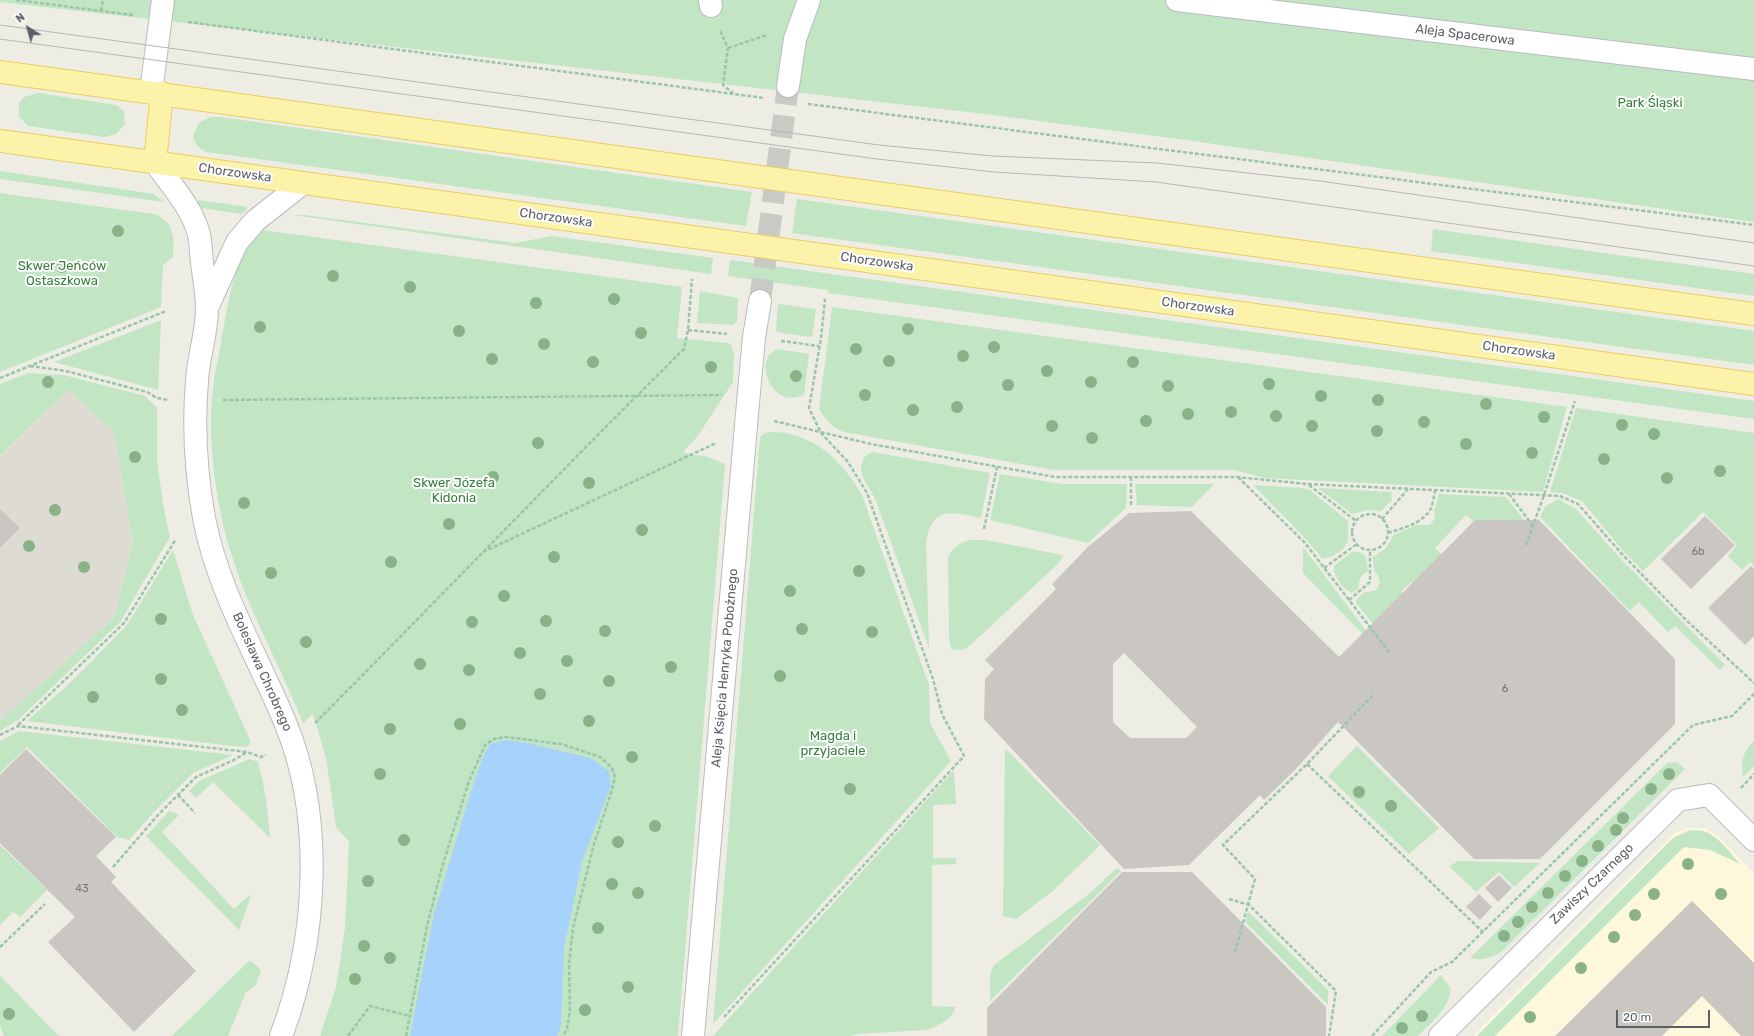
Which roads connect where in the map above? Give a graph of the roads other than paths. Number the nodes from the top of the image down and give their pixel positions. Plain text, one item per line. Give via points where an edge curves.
1 (809, 0) edge
2 (1177, 0) edge
3 (162, 9) edge
4 (1754, 69) edge
5 (0, 72) edge
6 (780, 92) tunnel mouth
7 (156, 93) junction
8 (0, 141) edge
9 (155, 162) junction
10 (303, 183) junction
11 (760, 301) tunnel mouth
12 (207, 309) junction
13 (1754, 314) edge
14 (1754, 384) edge
15 (1754, 840) edge
16 (281, 1036) edge
17 (693, 1036) edge
18 (1440, 1036) edge

1 - 6 street
2 - 4 street, Aleja Spacerowa
3 - 7 street
5 - 7 main road
7 - 9 main road
7 - 13 main road
8 - 9 main road, Chorzowska
9 - 10 main road, Chorzowska
9 - 12 street, Bolesława Chrobrego via 190,211 199,233
10 - 12 street, Bolesława Chrobrego via 255,221 237,242
10 - 14 main road, Chorzowska
11 - 17 street, Aleja Księcia Henryka Pobożnego via 747,412
12 - 16 street, Bolesława Chrobrego via 196,380 195,422 204,520 221,577 238,620 292,742 305,790 312,837 306,944 298,986
15 - 18 street, Zawiszy Czarnego via 1709,795 1678,800

